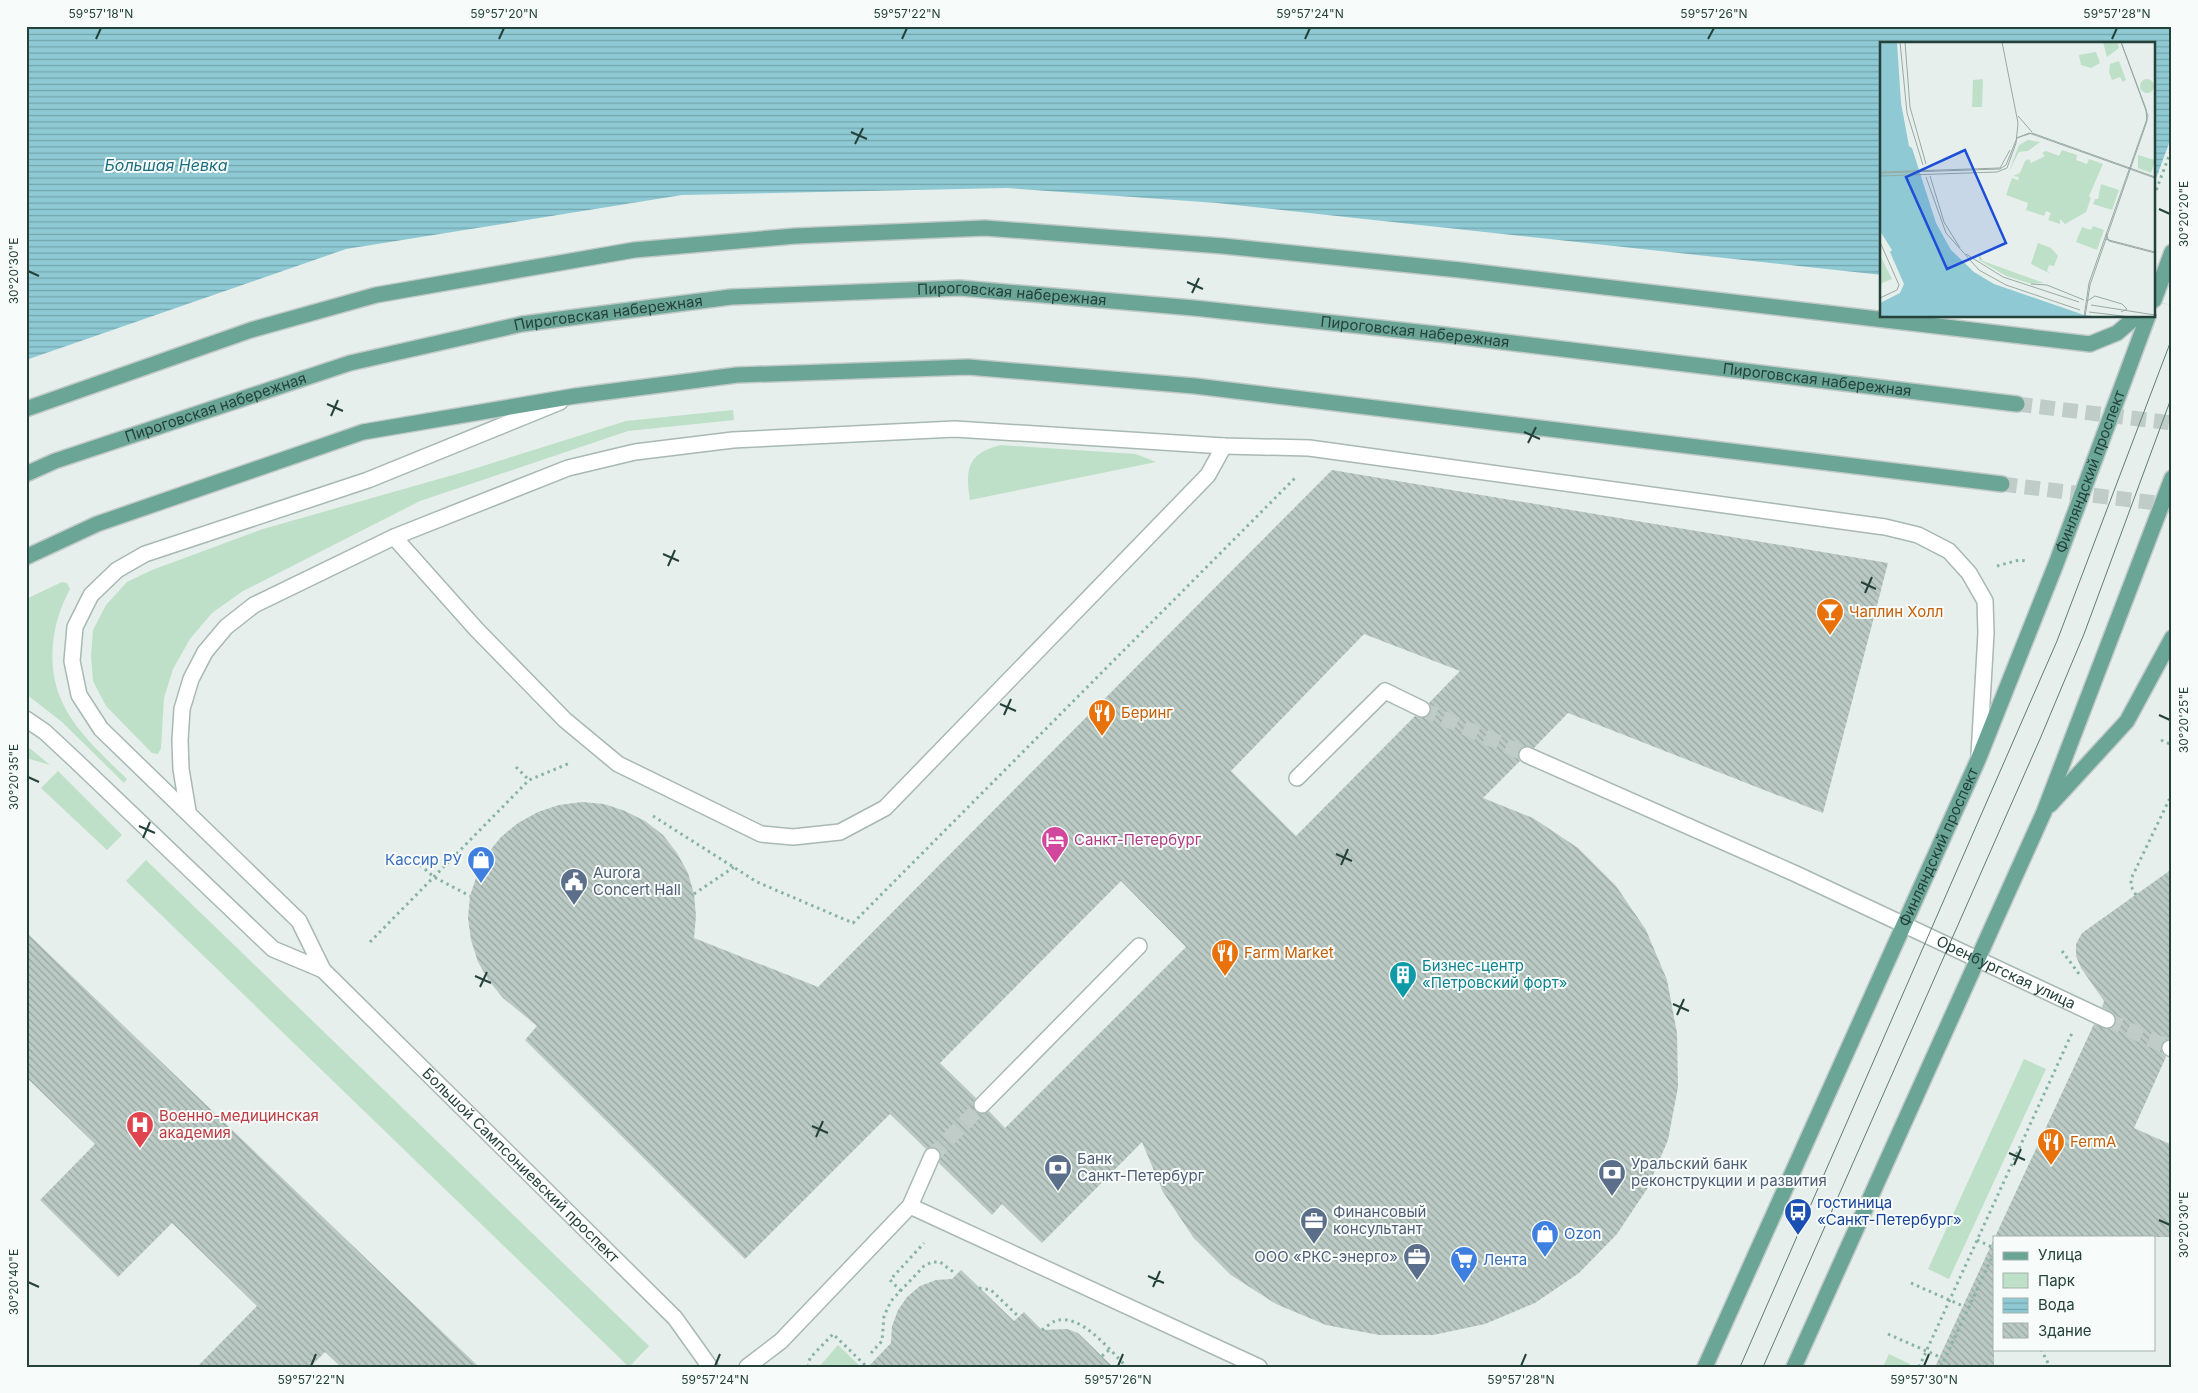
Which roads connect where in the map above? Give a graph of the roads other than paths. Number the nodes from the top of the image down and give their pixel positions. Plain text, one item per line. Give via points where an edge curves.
1 (2172, 252) edge
2 (2156, 295) edge
3 (2135, 318) edge
4 (2147, 318) edge
5 (575, 396) junction
6 (2017, 404) tunnel mouth
7 (26, 409) edge
8 (1224, 446) junction
9 (26, 474) edge
10 (2172, 478) edge
11 (2002, 484) tunnel mouth
12 (394, 537) junction
13 (26, 557) edge
14 (2172, 638) edge
15 (1422, 709) tunnel mouth
16 (26, 719) edge
17 (1527, 754) tunnel mouth
18 (1978, 760) junction
19 (1297, 778) dead end
20 (188, 811) junction
21 (2044, 812) junction
22 (1905, 924) junction
23 (1139, 946) dead end
24 (1977, 960) junction
25 (323, 970) junction
26 (2107, 1020) tunnel mouth
27 (982, 1105) tunnel mouth
28 (932, 1156) tunnel mouth
29 (910, 1206) junction
30 (710, 1367) edge
31 (747, 1367) edge
32 (1259, 1367) edge
33 (1705, 1367) edge
34 (1794, 1367) edge

1 - 2 main road
3 - 7 main road via 2117,333 2090,344 1460,270 1223,246 985,228 814,235 634,250 376,294 251,330
4 - 18 main road, Финляндский проспект via 2056,564
5 - 11 main road via 737,375 968,367 1195,386
5 - 13 main road via 363,432 96,524
5 - 20 street via 368,480 145,554 117,570 90,595 75,627 72,661 79,695 101,729
6 - 9 main road, Пироговская набережная via 1446,335 1194,308 960,288 731,297 522,324 350,363 55,461
8 - 12 street via 954,430 733,440 635,452 568,468
8 - 12 street via 1208,475 885,808 840,832 794,837 761,834 618,764 565,720 477,630
8 - 18 street via 1309,448 1885,527 1918,535 1949,551 1969,573 1985,601
10 - 21 main road
12 - 20 street via 254,605 226,627 205,652 191,679 182,709 181,769
14 - 21 main road via 2127,721
15 - 19 street via 1385,692
16 - 25 street via 74,759 273,949
17 - 22 street, Оренбургская улица
18 - 22 main road, Финляндский проспект
20 - 25 street via 299,921
21 - 24 main road
22 - 24 street, Оренбургская улица
22 - 33 main road, Финляндский проспект
23 - 27 street
24 - 26 street, Оренбургская улица
24 - 34 main road
25 - 30 street, Большой Сампсониевский проспект via 675,1318
28 - 29 street
29 - 31 street via 781,1341
29 - 32 street

